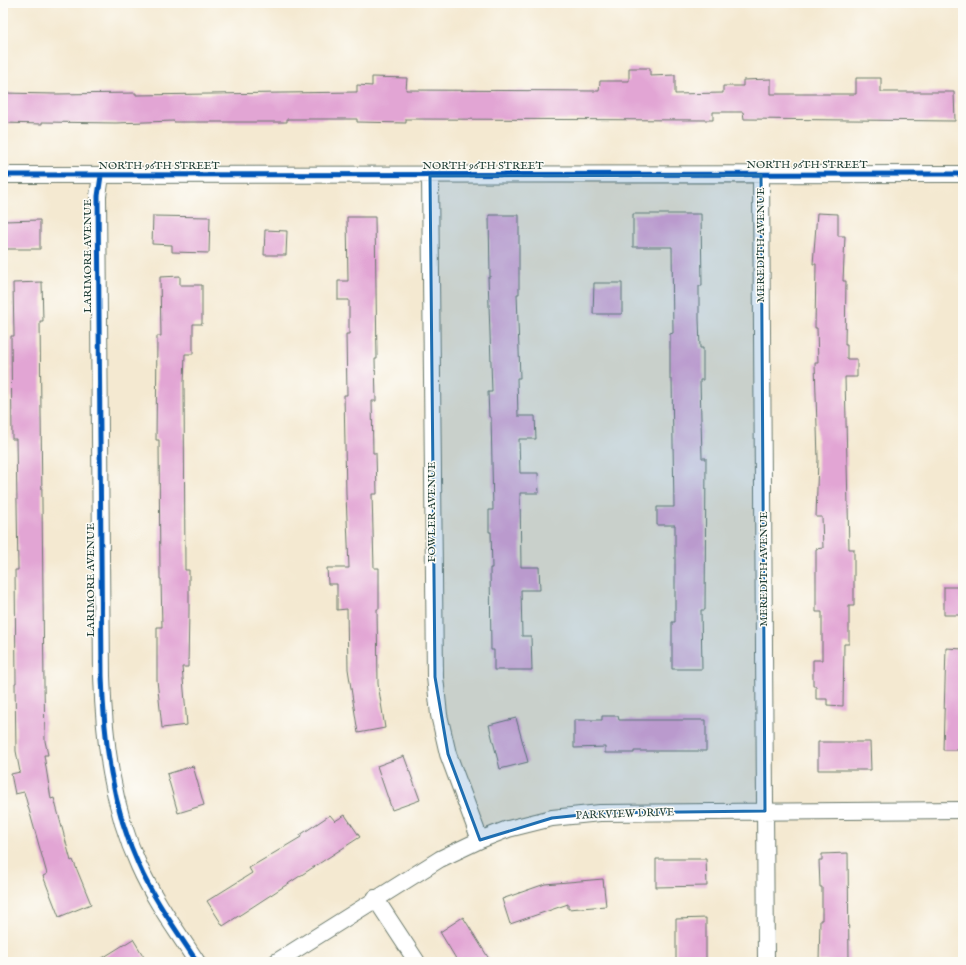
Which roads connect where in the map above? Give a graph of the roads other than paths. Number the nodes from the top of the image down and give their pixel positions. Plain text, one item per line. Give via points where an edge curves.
1 (963, 174) edge
2 (3, 175) edge
3 (761, 175) junction
4 (100, 176) junction
5 (430, 176) junction
6 (963, 810) edge
7 (765, 812) junction
8 (480, 840) junction
9 (375, 898) junction
10 (197, 962) edge
11 (276, 962) edge
12 (417, 962) edge
13 (766, 962) edge

1 - 3 street, NORTH 96TH STREET
2 - 4 street, NORTH 96TH STREET
3 - 5 street, NORTH 96TH STREET
3 - 7 street, MEREDITH AVENUE
4 - 5 street, NORTH 96TH STREET
4 - 10 street, LARIMORE AVENUE via 98,196 102,668 107,756 122,819 139,867
5 - 8 street, FOWLER AVENUE via 435,677 439,715 448,754
6 - 7 street, PARKVIEW DRIVE
7 - 8 street, PARKVIEW DRIVE via 600,812 552,818 508,829
7 - 13 street, MEREDITH AVENUE
8 - 9 street, PARKVIEW DRIVE via 440,859
9 - 11 street, PARKVIEW DRIVE
9 - 12 street

